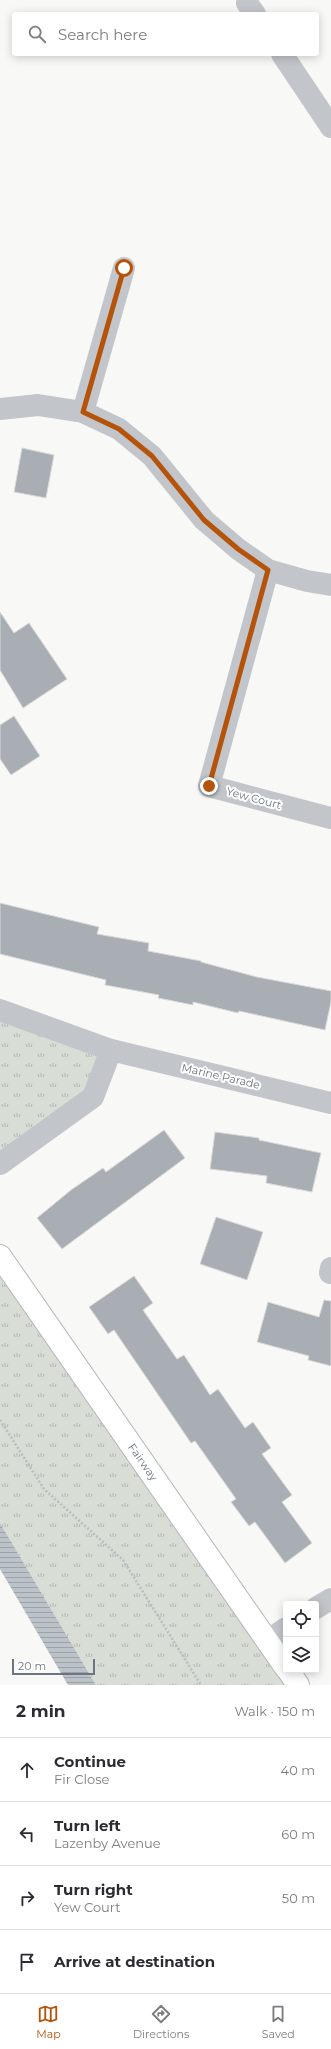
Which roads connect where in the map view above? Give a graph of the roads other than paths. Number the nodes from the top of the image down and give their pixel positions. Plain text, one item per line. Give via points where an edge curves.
1 (283, 56) edge
2 (331, 127) edge
3 (124, 268) dead end
4 (0, 409) edge
5 (83, 412) junction
6 (268, 570) junction
7 (331, 585) edge
8 (331, 818) edge
9 (0, 1010) edge
10 (111, 1050) junction
11 (331, 1103) edge
12 (0, 1164) edge
13 (0, 1256) edge
14 (331, 1599) edge
15 (319, 1606) edge
16 (283, 1630) edge
17 (267, 1641) junction
18 (283, 1664) edge
19 (290, 1673) edge
20 (298, 1685) edge

1 - 2 street
3 - 5 street
4 - 5 street via 38,405
5 - 6 street via 119,429 152,456 204,520
6 - 7 street
6 - 8 street, Yew Court via 209,786
9 - 10 street, Marine Parade
10 - 11 street, Marine Parade
10 - 12 street via 93,1097
13 - 17 street, Fairway
14 - 15 street
16 - 17 street
17 - 18 street, Fairway
19 - 20 street

